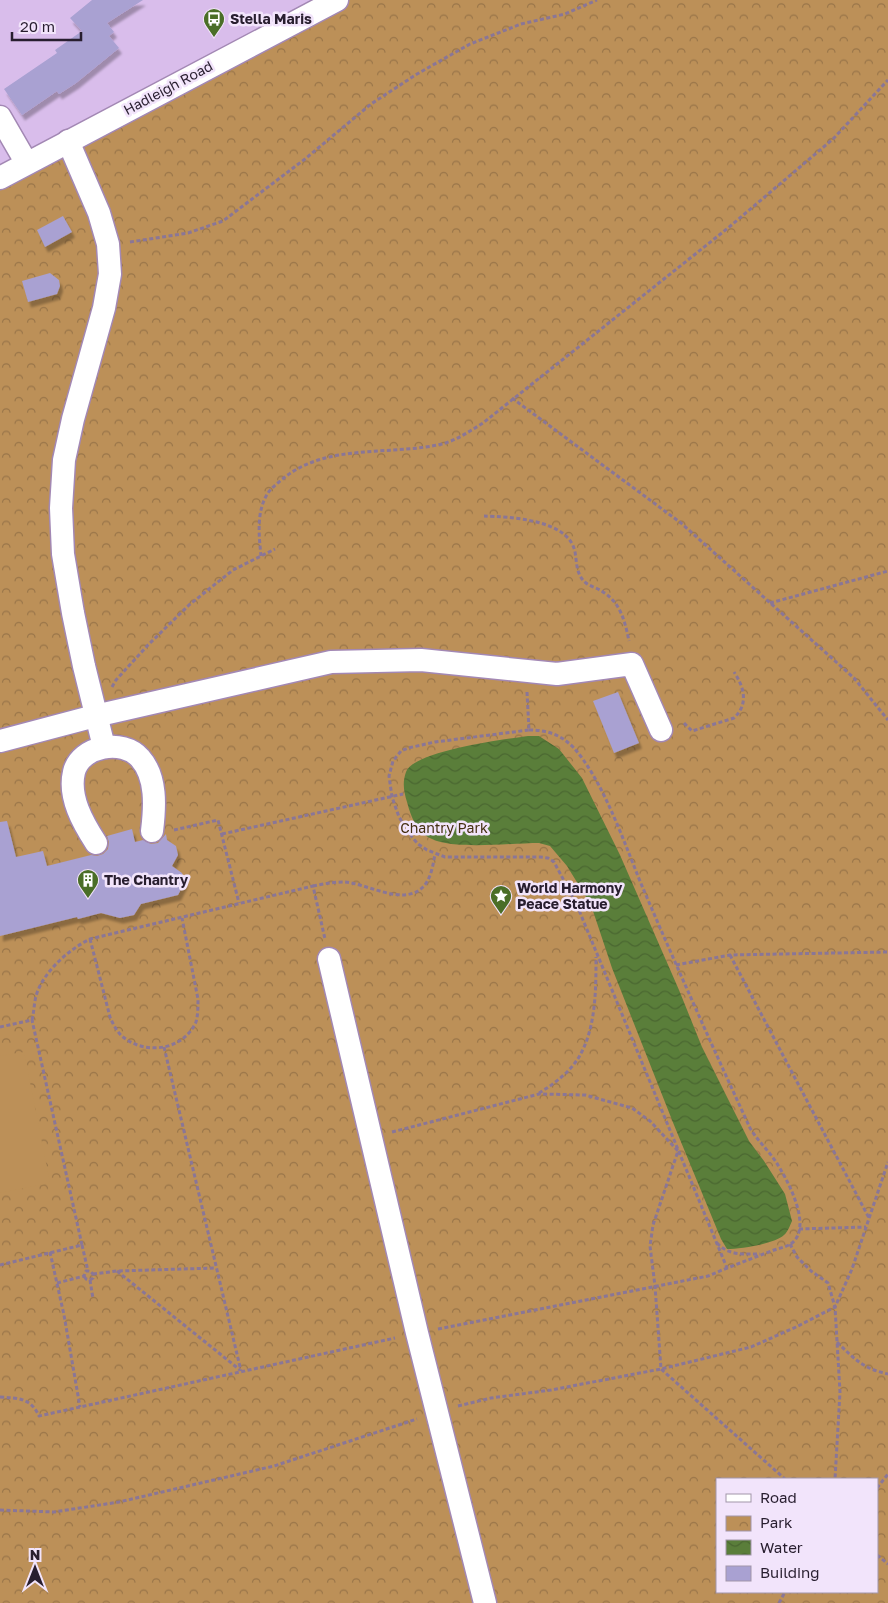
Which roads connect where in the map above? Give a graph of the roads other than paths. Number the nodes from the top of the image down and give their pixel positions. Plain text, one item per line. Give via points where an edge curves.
1 (338, 0) edge
2 (0, 117) edge
3 (68, 140) junction
4 (26, 162) junction
5 (0, 178) edge
6 (96, 716) junction
7 (661, 730) road end
8 (0, 741) edge
9 (104, 747) junction
10 (152, 831) dead end
11 (96, 843) dead end
12 (329, 959) road end
13 (485, 1603) edge

1 - 3 street, Hadleigh Road
2 - 4 street
3 - 4 street, Hadleigh Road
3 - 6 street via 93,198 108,244 110,274 64,460 61,508 65,564
4 - 5 street, Hadleigh Road
6 - 7 street via 331,662 421,660 557,674 632,664
6 - 8 street
6 - 9 street
9 - 10 street via 129,750 146,768 155,808
9 - 11 street via 86,755 74,771 73,785 79,813
12 - 13 street via 417,1333

